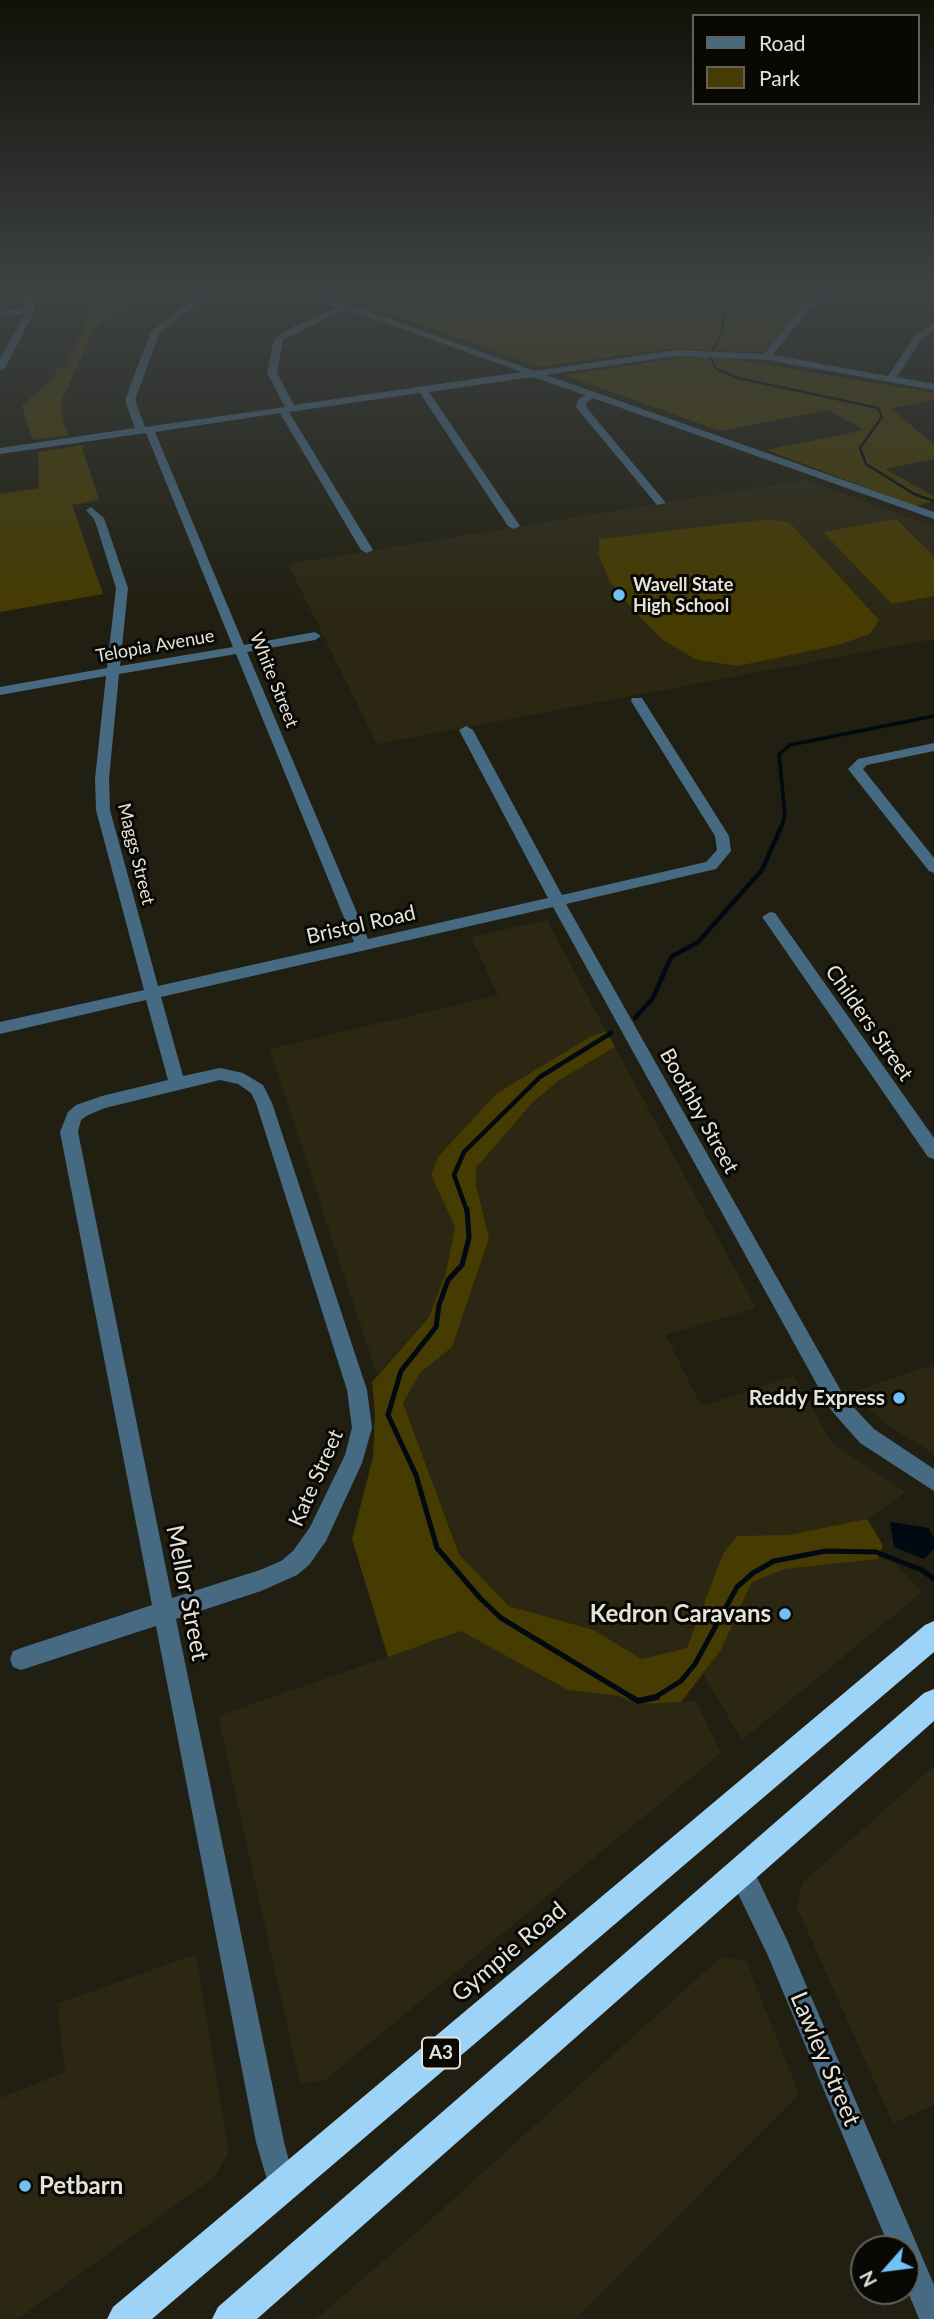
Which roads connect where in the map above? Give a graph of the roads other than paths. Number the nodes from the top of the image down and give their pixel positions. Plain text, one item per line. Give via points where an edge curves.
1 (130, 400) edge
2 (283, 400) edge
3 (350, 400) edge
4 (430, 400) edge
5 (582, 400) edge
6 (606, 400) edge
7 (287, 409) junction
8 (145, 430) junction
9 (0, 451) edge
10 (661, 503) dead end
11 (898, 506) junction
12 (91, 510) dead end
13 (934, 516) edge
14 (934, 522) edge
15 (514, 526) dead end
16 (368, 550) dead end
17 (315, 636) dead end
18 (241, 650) junction
19 (113, 671) junction
20 (0, 691) edge
21 (637, 701) dead end
22 (466, 730) dead end
23 (934, 747) edge
24 (934, 868) edge
25 (557, 902) junction
26 (770, 917) dead end
27 (363, 946) junction
28 (153, 993) junction
29 (0, 1028) edge
30 (177, 1084) junction
31 (934, 1153) edge
32 (934, 1481) edge
33 (164, 1612) junction
34 (934, 1634) edge
35 (921, 1658) edge
36 (21, 1659) dead end
37 (934, 1703) edge
38 (741, 1872) junction
39 (282, 2187) junction
40 (898, 2235) edge
41 (920, 2288) edge
42 (932, 2318) edge
43 (125, 2319) edge
44 (230, 2319) edge

1 - 8 street, White Street
2 - 7 street
3 - 7 street
4 - 15 street
5 - 10 street via 581,407
6 - 11 street
7 - 8 street
7 - 16 street
8 - 9 street
8 - 18 street, White Street
11 - 13 street
11 - 14 street
12 - 19 street, Maggs Street via 104,530 121,588
17 - 18 street, Telopia Avenue
18 - 19 street, Telopia Avenue
18 - 27 street, White Street
19 - 20 street, Telopia Avenue
19 - 28 street, Maggs Street via 103,810
21 - 25 street, Bristol Road via 722,836 724,851 702,869
22 - 25 street, Boothby Street
23 - 24 street via 868,761 856,768
25 - 27 street, Bristol Road
25 - 32 street, Boothby Street via 838,1404 867,1436
26 - 31 street, Childers Street
27 - 28 street, Bristol Road
28 - 29 street, Bristol Road
28 - 30 street, Maggs Street
30 - 33 street, Mellor Street via 92,1105 74,1117 69,1132
30 - 33 street, Kate Street via 228,1075 250,1083 261,1095 357,1390 362,1428 355,1456 318,1534 300,1558 279,1574
33 - 36 street, Kate Street
33 - 39 street, Mellor Street
34 - 35 highway, Gympie Road / A3
35 - 39 highway, Gympie Road / A3
37 - 38 highway
38 - 40 street, Lawley Street
38 - 44 highway
39 - 43 highway, Gympie Road / A3
41 - 42 street, Lawley Street

